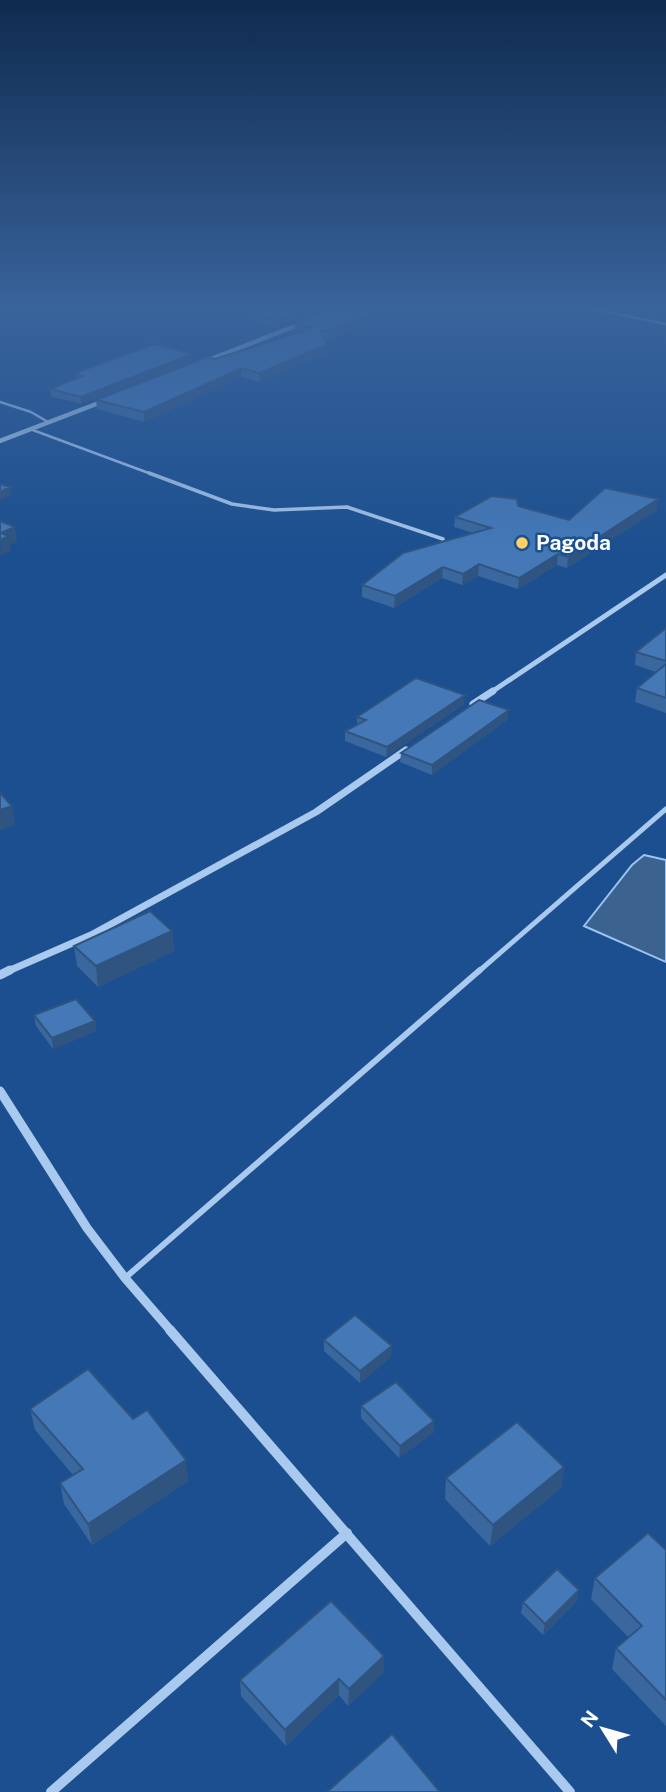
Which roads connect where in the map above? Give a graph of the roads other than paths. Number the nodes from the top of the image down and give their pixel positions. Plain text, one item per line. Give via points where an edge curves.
1 (111, 398) edge
2 (0, 402) edge
3 (48, 422) junction
4 (30, 429) junction
5 (0, 441) edge
6 (443, 539) edge
7 (666, 575) edge
8 (462, 712) edge
9 (417, 743) edge
10 (666, 809) edge
11 (0, 975) edge
12 (0, 1091) edge
13 (125, 1278) junction
14 (347, 1534) junction
15 (51, 1792) edge
16 (570, 1792) edge

1 - 3 street
2 - 3 lane
3 - 4 street
4 - 5 street
4 - 6 lane via 232,504 274,510 346,507
7 - 8 street
9 - 11 street via 316,812 91,935
10 - 13 lane
12 - 13 street via 87,1228
13 - 14 street
14 - 15 street
14 - 16 street

